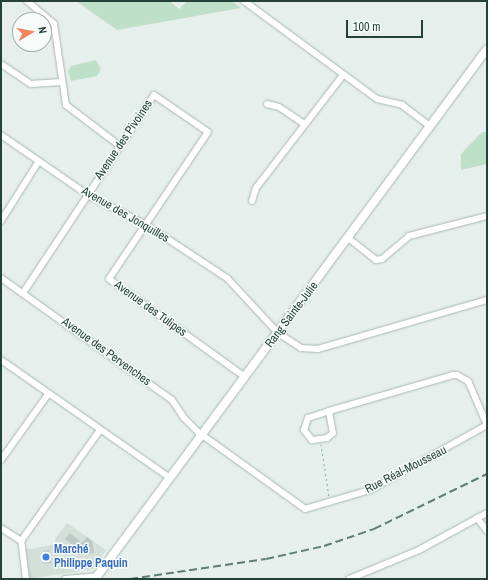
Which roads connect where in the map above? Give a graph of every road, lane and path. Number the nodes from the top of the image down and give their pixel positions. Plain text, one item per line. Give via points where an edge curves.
1 (27, 1) edge
2 (244, 1) edge
3 (487, 49) edge
4 (1, 64) edge
5 (343, 75) junction
6 (61, 82) junction
7 (267, 104) dead end
8 (304, 124) junction
9 (430, 126) junction
10 (1, 135) edge
11 (120, 146) junction
12 (39, 161) junction
13 (88, 195) junction
14 (252, 201) dead end
15 (487, 216) edge
16 (1, 221) edge
17 (145, 224) junction
18 (348, 238) junction
19 (1, 278) edge
20 (23, 293) junction
21 (487, 300) edge
22 (278, 333) junction
23 (1, 360) edge
24 (245, 377) junction
25 (49, 394) junction
26 (329, 411) junction
27 (487, 425) edge
28 (100, 430) junction
29 (202, 435) junction
30 (321, 440) junction
31 (1, 460) edge
32 (170, 478) junction
33 (330, 503) junction
34 (487, 513) edge
35 (477, 518) junction
36 (1, 528) edge
37 (487, 531) edge
38 (21, 541) junction
39 (96, 577) edge
40 (26, 579) edge
41 (66, 579) edge
42 (349, 579) edge

1 - 6 street via 54,24
2 - 5 street
3 - 9 street, Rang Sainte-Julie
4 - 6 street via 30,84
5 - 8 street
5 - 9 street via 383,102 402,105
6 - 11 street via 64,101 71,112
7 - 8 street via 279,107
8 - 14 street via 256,188
9 - 18 street, Rang Sainte-Julie
10 - 12 street, Avenue des Jonquilles
11 - 13 street, Avenue des Pivoines
11 - 17 street, Avenue des Pivoines via 154,95 208,132
12 - 13 street, Avenue des Jonquilles
12 - 16 street
13 - 17 street, Avenue des Jonquilles
13 - 20 street, Avenue des Pivoines
15 - 18 street via 410,236 382,259 376,260
17 - 22 street, Avenue des Jonquilles via 227,278
17 - 24 street, Avenue des Tulipes via 110,275 110,280
18 - 22 street, Rang Sainte-Julie
19 - 20 street, Avenue des Pervenches
20 - 29 street, Avenue des Pervenches via 172,400 184,418
21 - 22 street, Avenue des Jonquilles via 318,349 301,348
22 - 24 street, Rang Sainte-Julie
23 - 25 street
24 - 29 street, Rang Sainte-Julie
25 - 28 street
25 - 31 street
26 - 27 street via 457,375 468,381
26 - 30 street via 333,433
26 - 30 street via 304,421 306,434 312,440
27 - 33 street, Rue Réal-Mousseau via 407,472 370,490
28 - 32 street
28 - 38 street
29 - 32 street, Rang Sainte-Julie
29 - 33 street, Rue Réal-Mousseau via 301,507 309,509
30 - 33 path
32 - 39 street, Rang Sainte-Julie
34 - 35 street
35 - 37 street
35 - 42 street via 419,550
36 - 38 street
38 - 40 street
39 - 41 street

